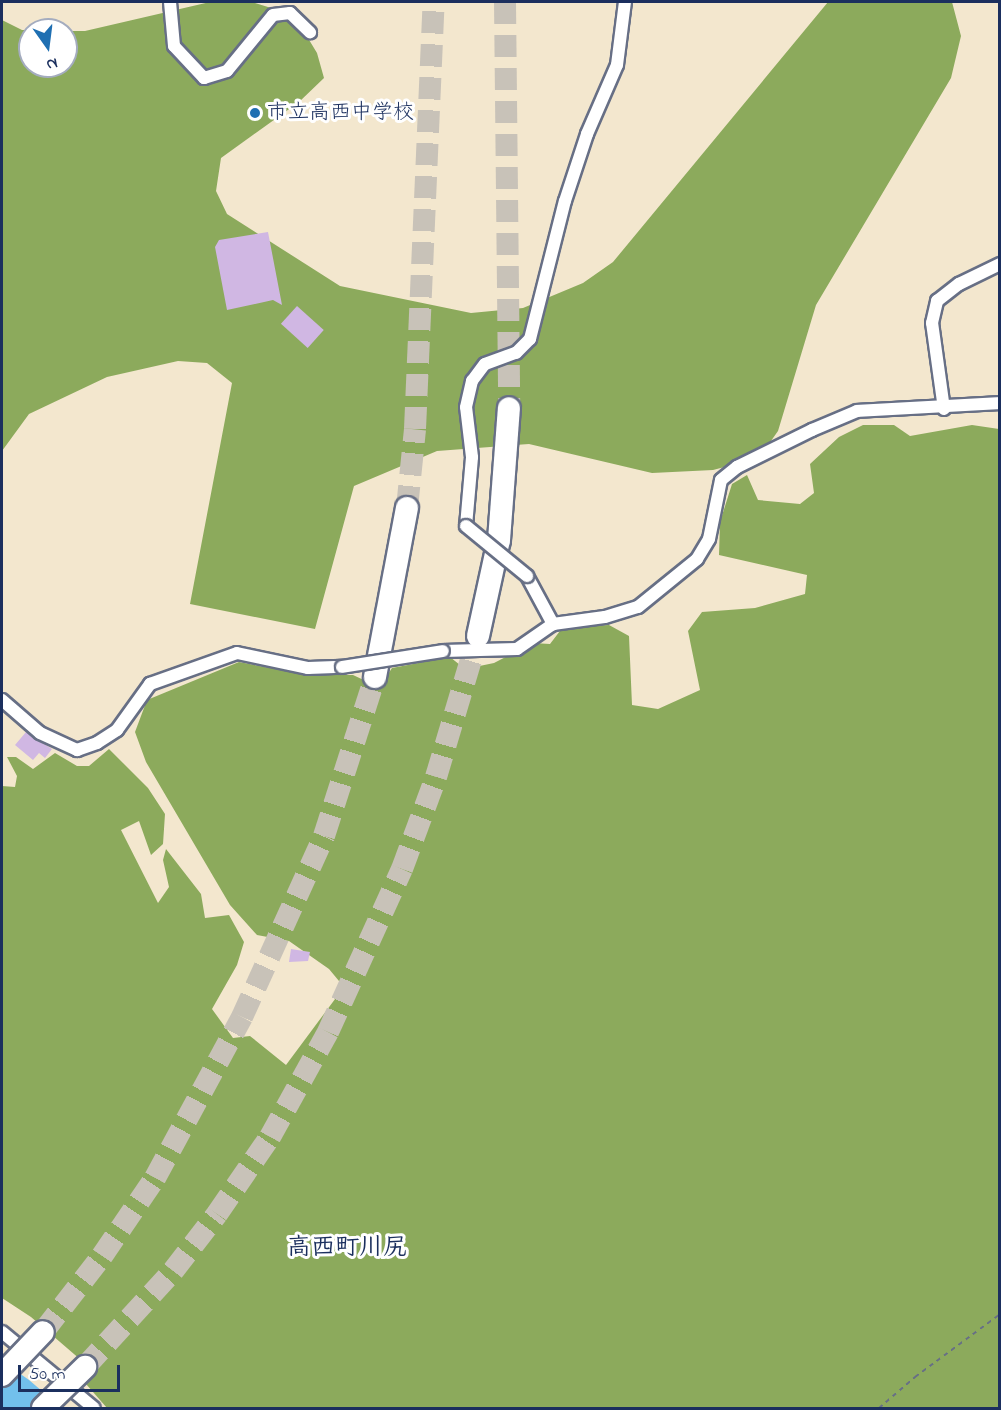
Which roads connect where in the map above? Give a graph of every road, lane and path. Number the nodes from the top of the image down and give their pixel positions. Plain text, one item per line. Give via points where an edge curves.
1 (170, 2) edge
2 (625, 2) edge
3 (310, 32) dead end
4 (999, 264) edge
5 (999, 403) edge
6 (509, 408) tunnel mouth
7 (944, 409) junction
8 (407, 508) tunnel mouth
9 (554, 624) junction
10 (478, 636) tunnel mouth
11 (375, 677) tunnel mouth
12 (2, 700) edge
13 (999, 1314) edge
14 (2, 1332) edge
15 (42, 1332) tunnel mouth
16 (86, 1367) tunnel mouth
17 (2, 1375) edge
18 (43, 1408) edge
19 (94, 1408) edge
20 (879, 1408) edge

1 - 3 street via 174,46 204,78 227,71 273,15 290,13
2 - 9 street, bridge via 617,65 586,134 531,339 516,353 485,364 472,381 466,407 472,457 466,525 527,576
4 - 7 street via 959,284 937,301 932,323
5 - 7 street
6 - 10 highway via 499,540
7 - 9 street via 857,411 737,467 721,480 709,539 697,559 638,607 605,617
8 - 11 highway
9 - 12 street, bridge via 517,649 442,651 342,667 308,668 237,653 150,684 117,730 98,743 77,750 40,733
13 - 20 path
14 - 19 street
15 - 17 highway, bridge
16 - 18 highway, bridge

